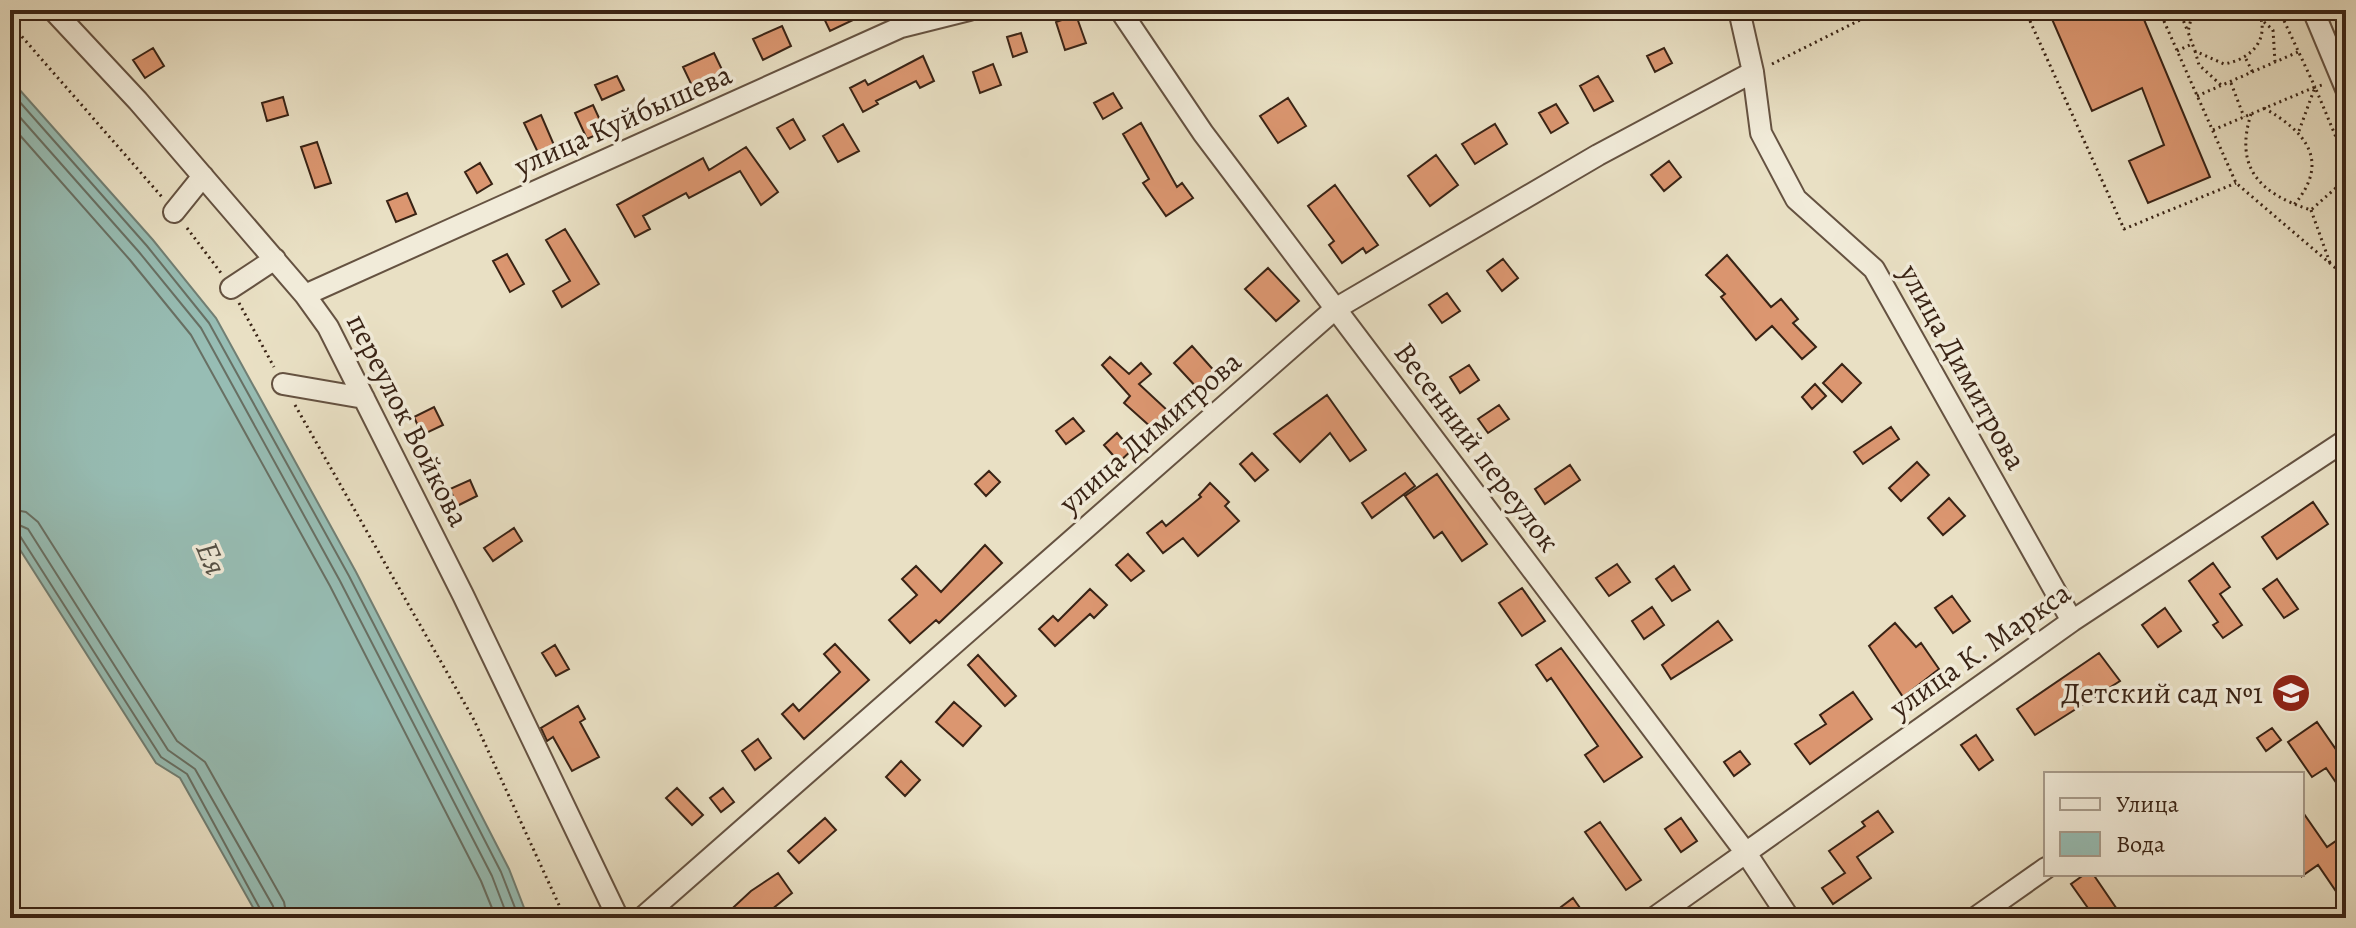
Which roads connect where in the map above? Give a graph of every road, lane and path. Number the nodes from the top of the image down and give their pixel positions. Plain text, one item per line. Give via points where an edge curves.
1 (53, 10) edge
2 (969, 10) edge
3 (1120, 10) edge
4 (1739, 10) edge
5 (1880, 10) edge
6 (2025, 10) edge
7 (2159, 10) edge
8 (2179, 10) edge
9 (2193, 10) edge
10 (2270, 10) edge
11 (2279, 10) edge
12 (2313, 10) edge
13 (2343, 10) edge
14 (2260, 12) edge
15 (2346, 17) edge
16 (2262, 21) junction
17 (10, 23) edge
18 (2188, 32) junction
19 (2192, 44) junction
20 (2177, 51) junction
21 (2195, 51) junction
22 (2298, 52) junction
23 (2246, 58) junction
24 (2275, 62) junction
25 (1753, 72) junction
26 (2253, 73) junction
27 (2231, 82) junction
28 (2344, 84) edge
29 (2222, 86) junction
30 (2315, 87) junction
31 (2197, 96) junction
32 (2264, 108) junction
33 (2251, 114) junction
34 (2244, 117) junction
35 (2213, 130) junction
36 (2299, 131) junction
37 (2346, 161) edge
38 (2346, 167) edge
39 (203, 176) junction
40 (2236, 183) junction
41 (2294, 205) junction
42 (2311, 210) junction
43 (174, 212) junction
44 (275, 259) junction
45 (2331, 265) junction
46 (2346, 277) edge
47 (231, 288) junction
48 (305, 295) junction
49 (1335, 309) junction
50 (283, 384) junction
51 (364, 398) junction
52 (2346, 440) edge
53 (2072, 621) junction
54 (1746, 853) junction
55 (2044, 869) edge
56 (610, 916) edge
57 (565, 918) edge
58 (642, 918) edge
59 (1654, 918) edge
60 (1789, 918) edge
61 (1975, 918) edge

1 - 39 street, переулок Войкова
2 - 48 street, улица Куйбышева via 901,27
3 - 49 street, Весенний переулок via 1203,133
4 - 25 street, улица Димитрова
5 - 25 path
6 - 40 path via 2124,229
7 - 20 path
8 - 18 path
9 - 18 path
10 - 14 path
11 - 22 path
12 - 28 street
13 - 15 path
14 - 16 path
16 - 23 path via 2257,48
16 - 24 path via 2273,30
17 - 43 path
18 - 19 path
19 - 20 path
19 - 21 path
20 - 31 path
21 - 23 path via 2224,64
21 - 29 path via 2199,65
22 - 24 path
22 - 30 path
23 - 26 path
24 - 26 path
25 - 49 street, улица Димитрова via 1598,155
25 - 53 street, улица Димитрова via 1761,133 1796,199 1874,269
26 - 27 path
27 - 29 path
27 - 34 path
28 - 30 path
29 - 31 path
30 - 32 path
30 - 36 path
30 - 37 path
31 - 35 path
32 - 33 path
32 - 36 path
33 - 34 path
33 - 41 path via 2245,148 2248,167 2260,183
34 - 35 path
35 - 40 path
36 - 41 path via 2309,145 2311,177
38 - 42 path via 2338,186
39 - 43 street
39 - 44 street, переулок Войкова
40 - 45 path
41 - 42 path
42 - 45 path
43 - 47 path
44 - 47 street
44 - 48 street, переулок Войкова
45 - 46 path
47 - 50 path
48 - 51 street, переулок Войкова via 328,327
49 - 54 street, Весенний переулок
49 - 58 street, улица Димитрова
50 - 51 street
50 - 57 path via 474,720
51 - 56 street, переулок Войкова
52 - 53 street, улица К. Маркса
53 - 54 street, улица К. Маркса
54 - 59 street, улица К. Маркса
54 - 60 street, Весенний переулок
55 - 61 street

